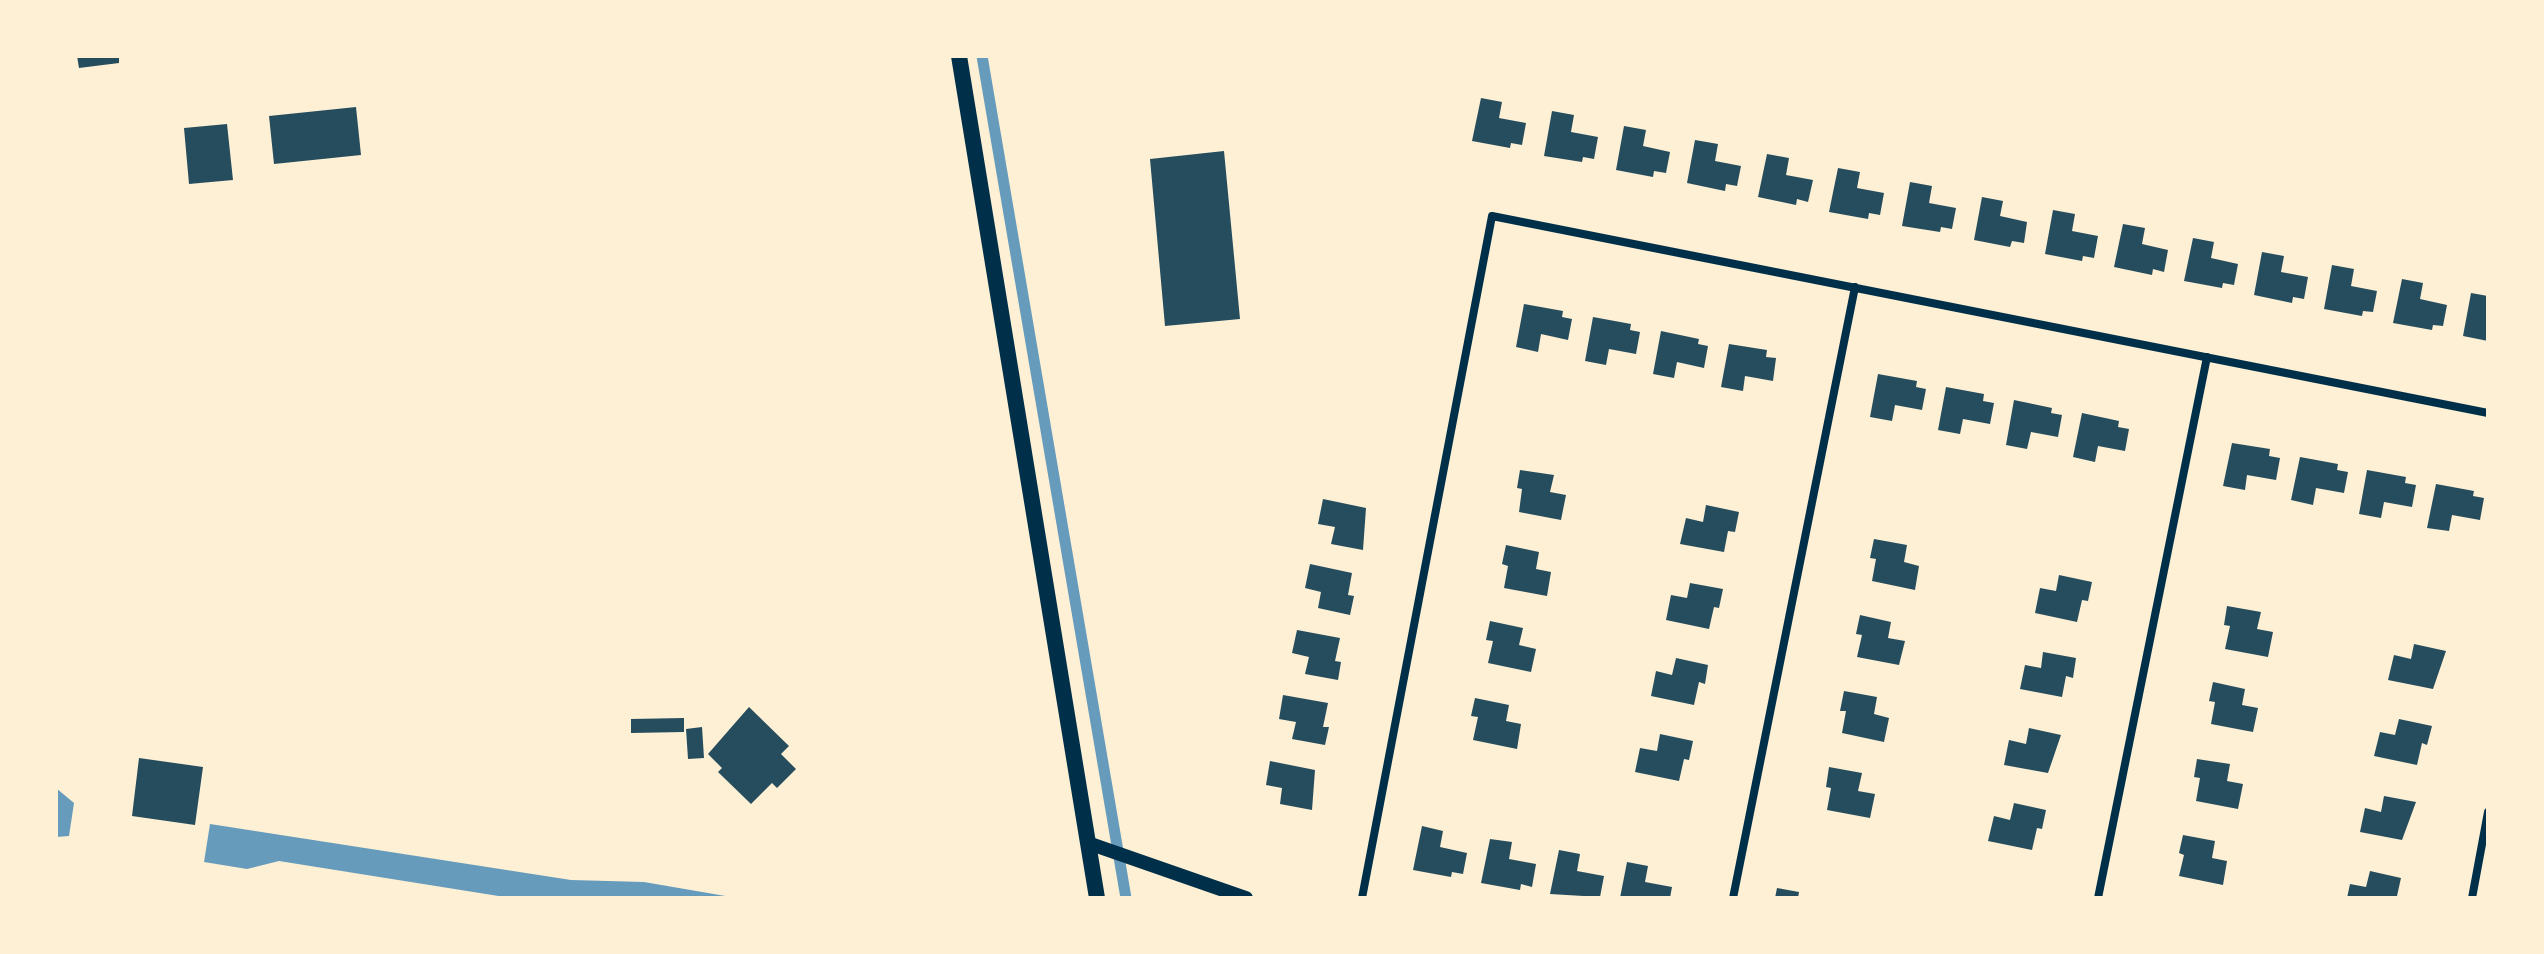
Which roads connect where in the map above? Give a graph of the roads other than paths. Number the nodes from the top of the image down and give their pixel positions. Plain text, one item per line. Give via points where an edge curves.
1 (959, 56) edge
2 (1855, 287) junction
3 (2207, 357) junction
4 (2488, 413) edge
5 (2488, 812) edge
6 (1088, 843) junction
7 (1097, 898) edge
8 (1246, 898) edge
9 (1362, 898) edge
10 (1733, 898) edge
11 (2098, 898) edge
12 (2472, 898) edge

1 - 6 main road
2 - 3 street
2 - 9 street via 1492,216
2 - 10 street
3 - 4 street
3 - 11 street
5 - 12 street
6 - 7 main road
6 - 8 street

